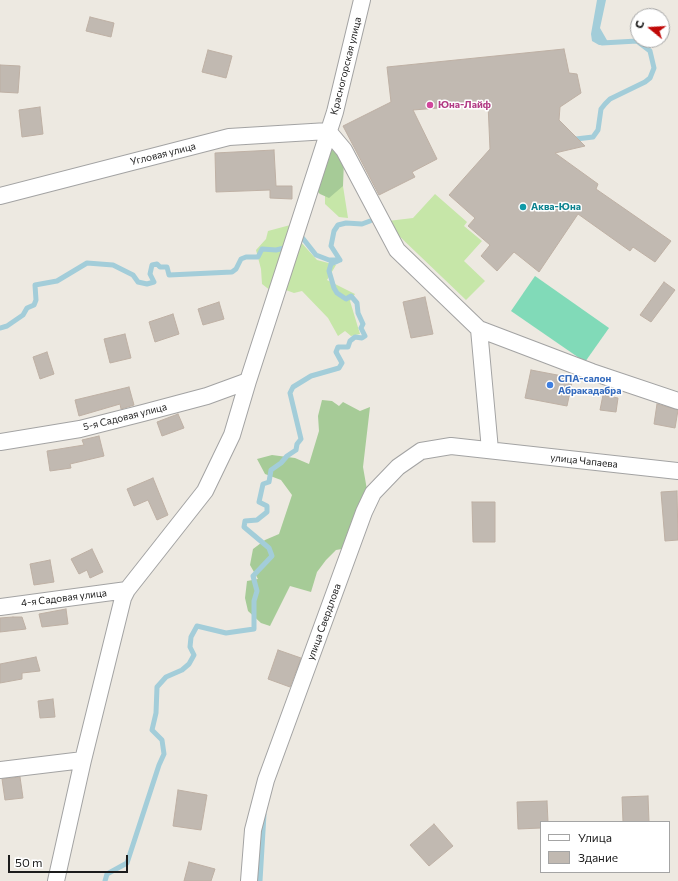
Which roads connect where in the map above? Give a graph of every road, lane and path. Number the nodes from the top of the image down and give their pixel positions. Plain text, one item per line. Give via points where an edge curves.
1 (362, 0) edge
2 (328, 131) junction
3 (0, 196) edge
4 (479, 328) junction
5 (248, 381) junction
6 (678, 401) edge
7 (0, 442) edge
8 (490, 450) junction
9 (678, 471) edge
10 (127, 590) junction
11 (0, 606) edge
12 (83, 760) junction
13 (0, 770) edge
14 (56, 881) edge
15 (249, 881) edge

1 - 2 street, Красногорская улица via 348,62
2 - 3 street, Угловая улица via 229,137
2 - 4 street via 344,150 397,250
2 - 5 street, Красногорская улица
4 - 6 street via 592,372
4 - 8 street
5 - 7 street, 5-я Садовая улица via 207,396 80,429
5 - 10 street, Красногорская улица via 232,435 205,491
8 - 9 street, улица Чапаева
8 - 15 street, улица Свердлова via 451,446 421,451 398,467 373,493 266,780 253,830
10 - 11 street, 4-я Садовая улица
10 - 12 street, Красногорская улица
12 - 13 street
12 - 14 street, Красногорская улица

